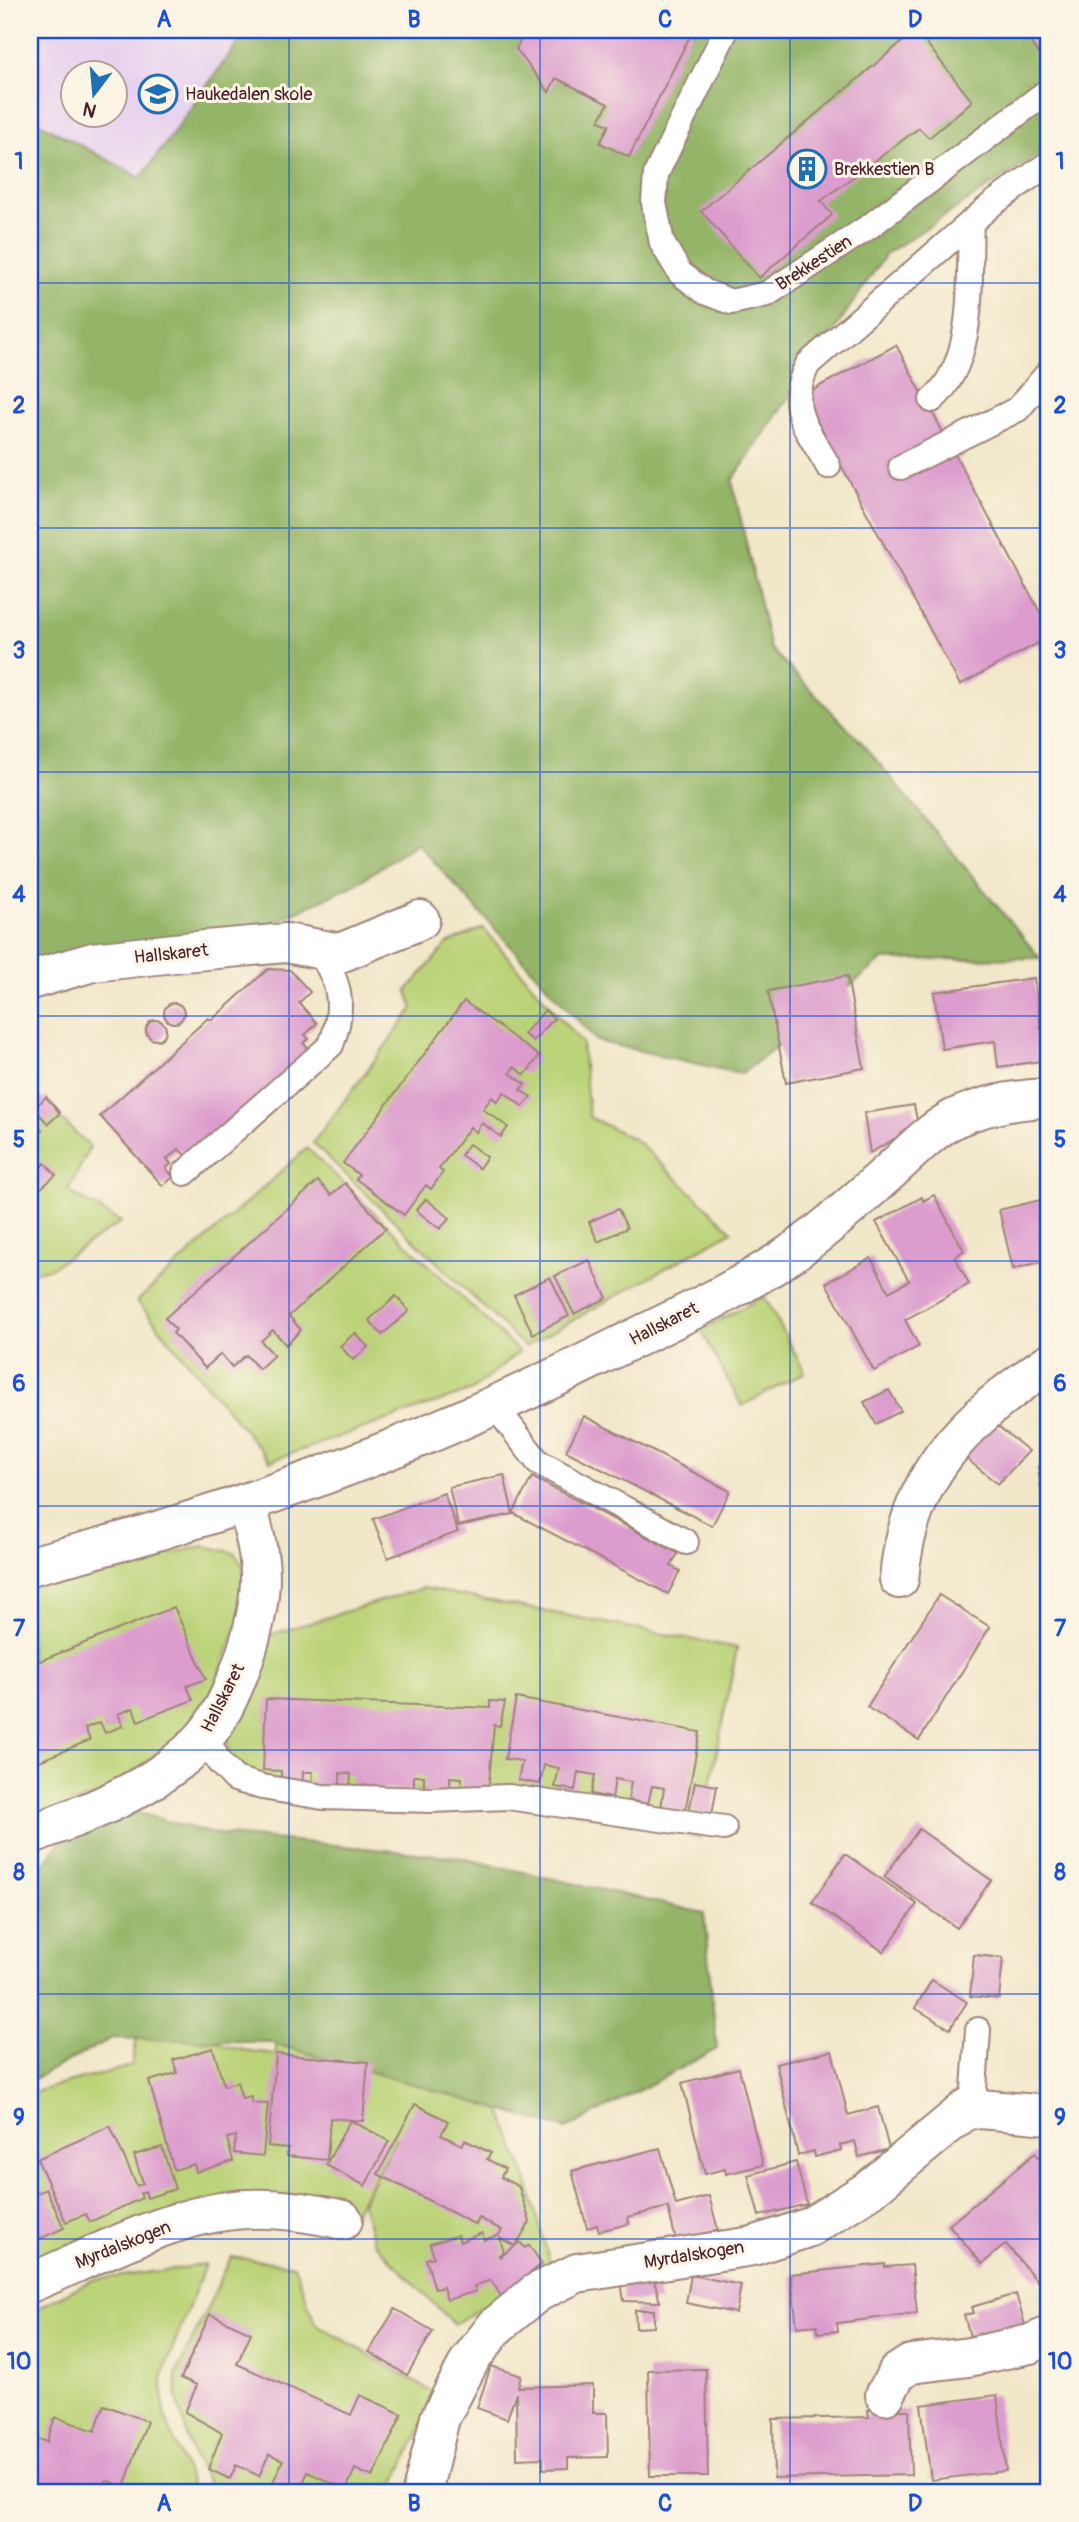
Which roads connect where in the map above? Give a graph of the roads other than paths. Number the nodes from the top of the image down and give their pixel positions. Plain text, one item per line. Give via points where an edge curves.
1 (726, 30) edge
2 (1049, 90) edge
3 (1049, 163) edge
4 (971, 222) junction
5 (1049, 372) edge
6 (932, 400) dead end
7 (828, 466) dead end
8 (901, 467) dead end
9 (420, 920) dead end
10 (315, 947) junction
11 (30, 980) edge
12 (1049, 1098) edge
13 (185, 1173) dead end
14 (1049, 1363) edge
15 (495, 1406) junction
16 (247, 1504) junction
17 (686, 1542) dead end
18 (30, 1566) edge
19 (899, 1579) dead end
20 (205, 1736) junction
21 (724, 1828) dead end
22 (30, 1835) edge
23 (978, 2030) dead end
24 (968, 2108) junction
25 (1049, 2115) edge
26 (343, 2220) dead end
27 (30, 2283) edge
28 (1049, 2336) edge
29 (885, 2395) dead end
30 (422, 2492) edge

1 - 2 lane, Brekkestien via 656,174 654,203 662,243 680,273 705,292 732,302 767,294 870,226
3 - 4 lane
4 - 6 lane via 965,333 955,370
4 - 7 lane via 808,364 797,386 796,409
5 - 8 lane via 1018,409
9 - 10 street, Hallskaret via 340,953
10 - 11 street, Hallskaret via 286,943 93,962
10 - 13 lane via 334,971 337,985 339,1002 331,1045
12 - 15 street, Hallskaret via 1006,1101 954,1119 929,1135 828,1227 782,1260 712,1300
14 - 19 street via 982,1415 936,1467 909,1518
15 - 16 street, Hallskaret
15 - 17 lane via 538,1462
16 - 18 street, Hallskaret
16 - 20 street, Hallskaret via 259,1552 256,1615 241,1666
20 - 21 lane via 235,1779 262,1787 323,1797 508,1797
20 - 22 street, Hallskaret via 124,1796
23 - 24 lane via 974,2089
24 - 25 street
24 - 30 street, Myrdalskogen via 869,2190 810,2227 753,2246 577,2273 536,2293 496,2326 470,2360 440,2418
26 - 27 street, Myrdalskogen via 305,2211 226,2211 122,2244
28 - 29 street via 970,2357 911,2364 897,2373

